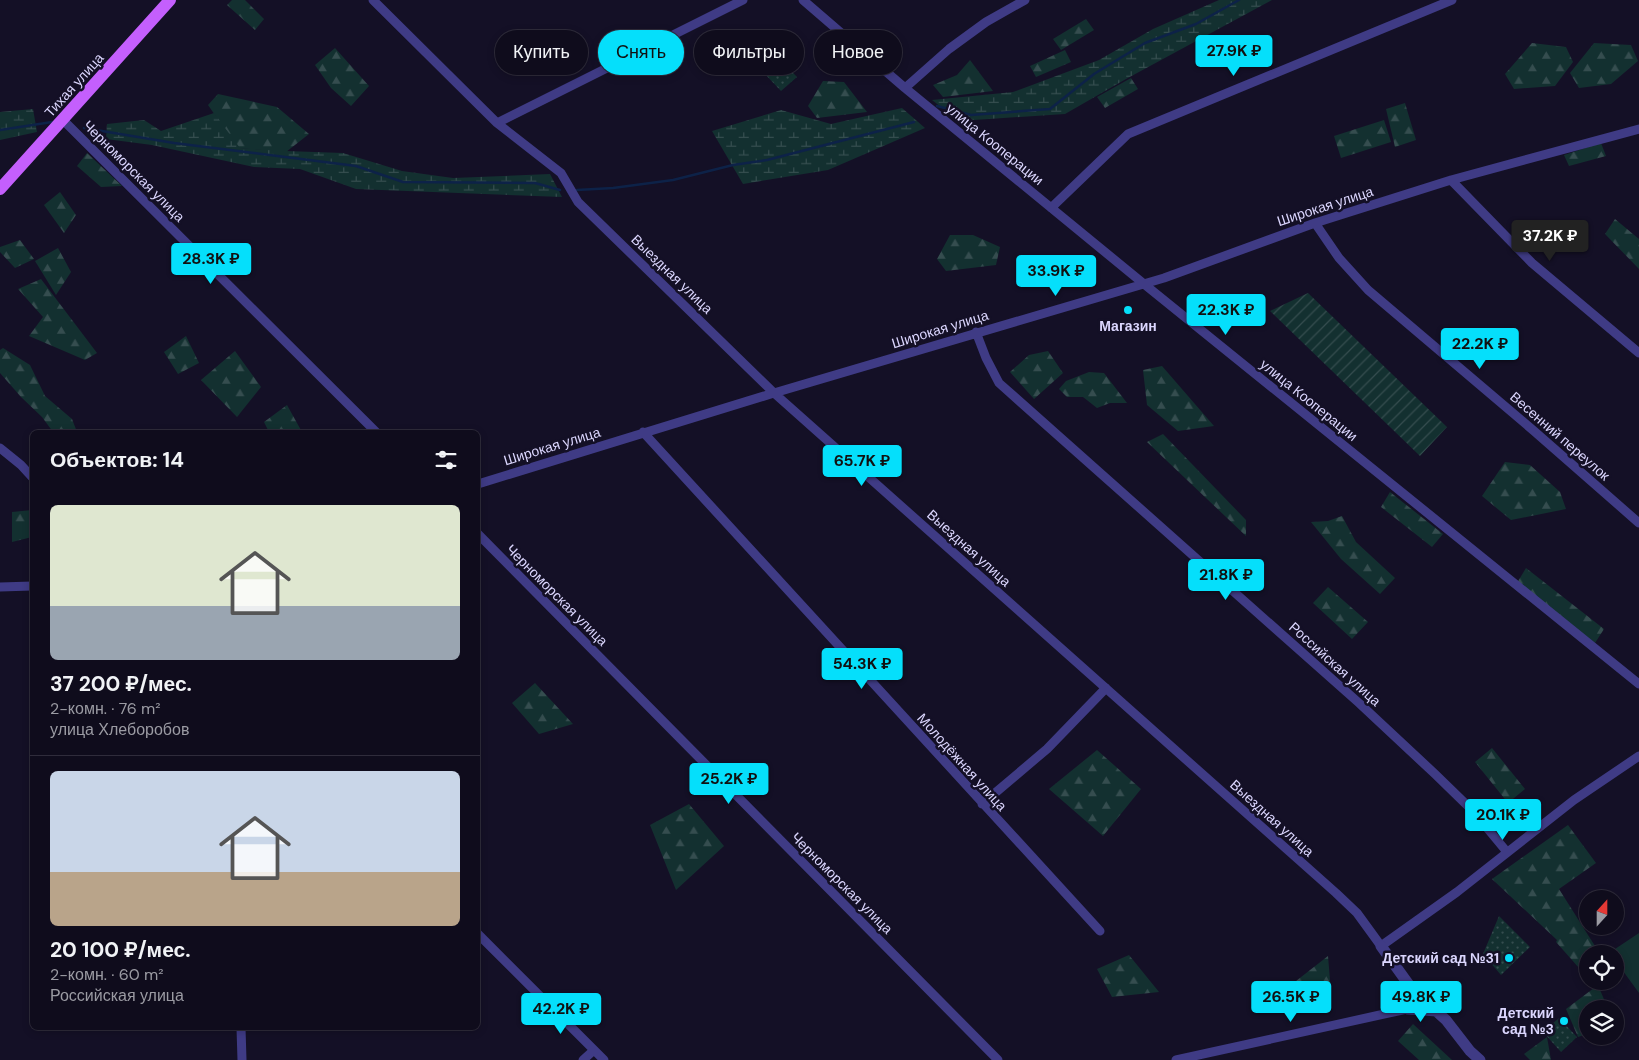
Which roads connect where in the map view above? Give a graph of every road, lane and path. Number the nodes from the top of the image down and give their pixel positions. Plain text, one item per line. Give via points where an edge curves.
1 (170, 0) edge
2 (373, 0) edge
3 (744, 0) edge
4 (803, 0) edge
5 (1025, 0) edge
6 (1452, 0) edge
7 (905, 88) junction
8 (63, 120) junction
9 (497, 123) junction
10 (1639, 129) edge
11 (1452, 180) junction
12 (0, 190) edge
13 (1051, 208) junction
14 (1314, 223) junction
15 (1144, 284) junction
16 (976, 332) junction
17 (1639, 353) edge
18 (774, 393) junction
19 (374, 430) edge
20 (643, 432) junction
21 (0, 448) edge
22 (30, 475) edge
23 (480, 483) edge
24 (1639, 523) edge
25 (480, 536) edge
26 (30, 586) edge
27 (0, 587) edge
28 (1639, 684) edge
29 (1106, 688) junction
30 (1639, 756) edge
31 (982, 804) junction
32 (1507, 852) junction
33 (1100, 931) dead end
34 (480, 936) edge
35 (1381, 946) junction
36 (1412, 989) junction
37 (1407, 1009) junction
38 (1437, 1011) junction
39 (241, 1030) edge
40 (594, 1050) junction
41 (1197, 1058) edge
42 (242, 1060) edge
43 (583, 1060) edge
44 (604, 1060) edge
45 (998, 1060) edge
46 (1176, 1060) edge
47 (1480, 1060) edge

1 - 8 main road, Тихая улица
2 - 9 street, Выездная улица
3 - 9 street
4 - 7 street, улица Кооперации
5 - 7 street via 986,22 949,49
6 - 13 street via 1128,134
7 - 13 street, улица Кооперации
8 - 12 main road, Тихая улица
8 - 19 street, Черноморская улица
9 - 18 street, Выездная улица via 561,173 578,202
10 - 11 street, Широкая улица
11 - 14 street, Широкая улица
11 - 17 street via 1532,263
13 - 15 street, улица Кооперации
14 - 15 street, Широкая улица
14 - 24 street, Весенний переулок via 1368,290
15 - 16 street, Широкая улица
15 - 28 street, улица Кооперации
16 - 18 street, Широкая улица
16 - 32 street, Российская улица via 999,383 1421,761 1473,811
18 - 20 street, Широкая улица
18 - 29 street, Выездная улица
20 - 23 street, Широкая улица
20 - 31 street, Молодёжная улица
21 - 22 street
25 - 45 street, Черноморская улица
26 - 27 street
29 - 31 street via 1047,748
29 - 35 street, Выездная улица via 1336,894 1357,914
30 - 32 street via 1574,800
31 - 33 street, Молодёжная улица
32 - 35 street
34 - 40 street
35 - 36 street
36 - 37 street
36 - 38 street
37 - 38 street
37 - 41 street
38 - 47 street
39 - 42 street
40 - 43 street
40 - 44 street
41 - 46 street

